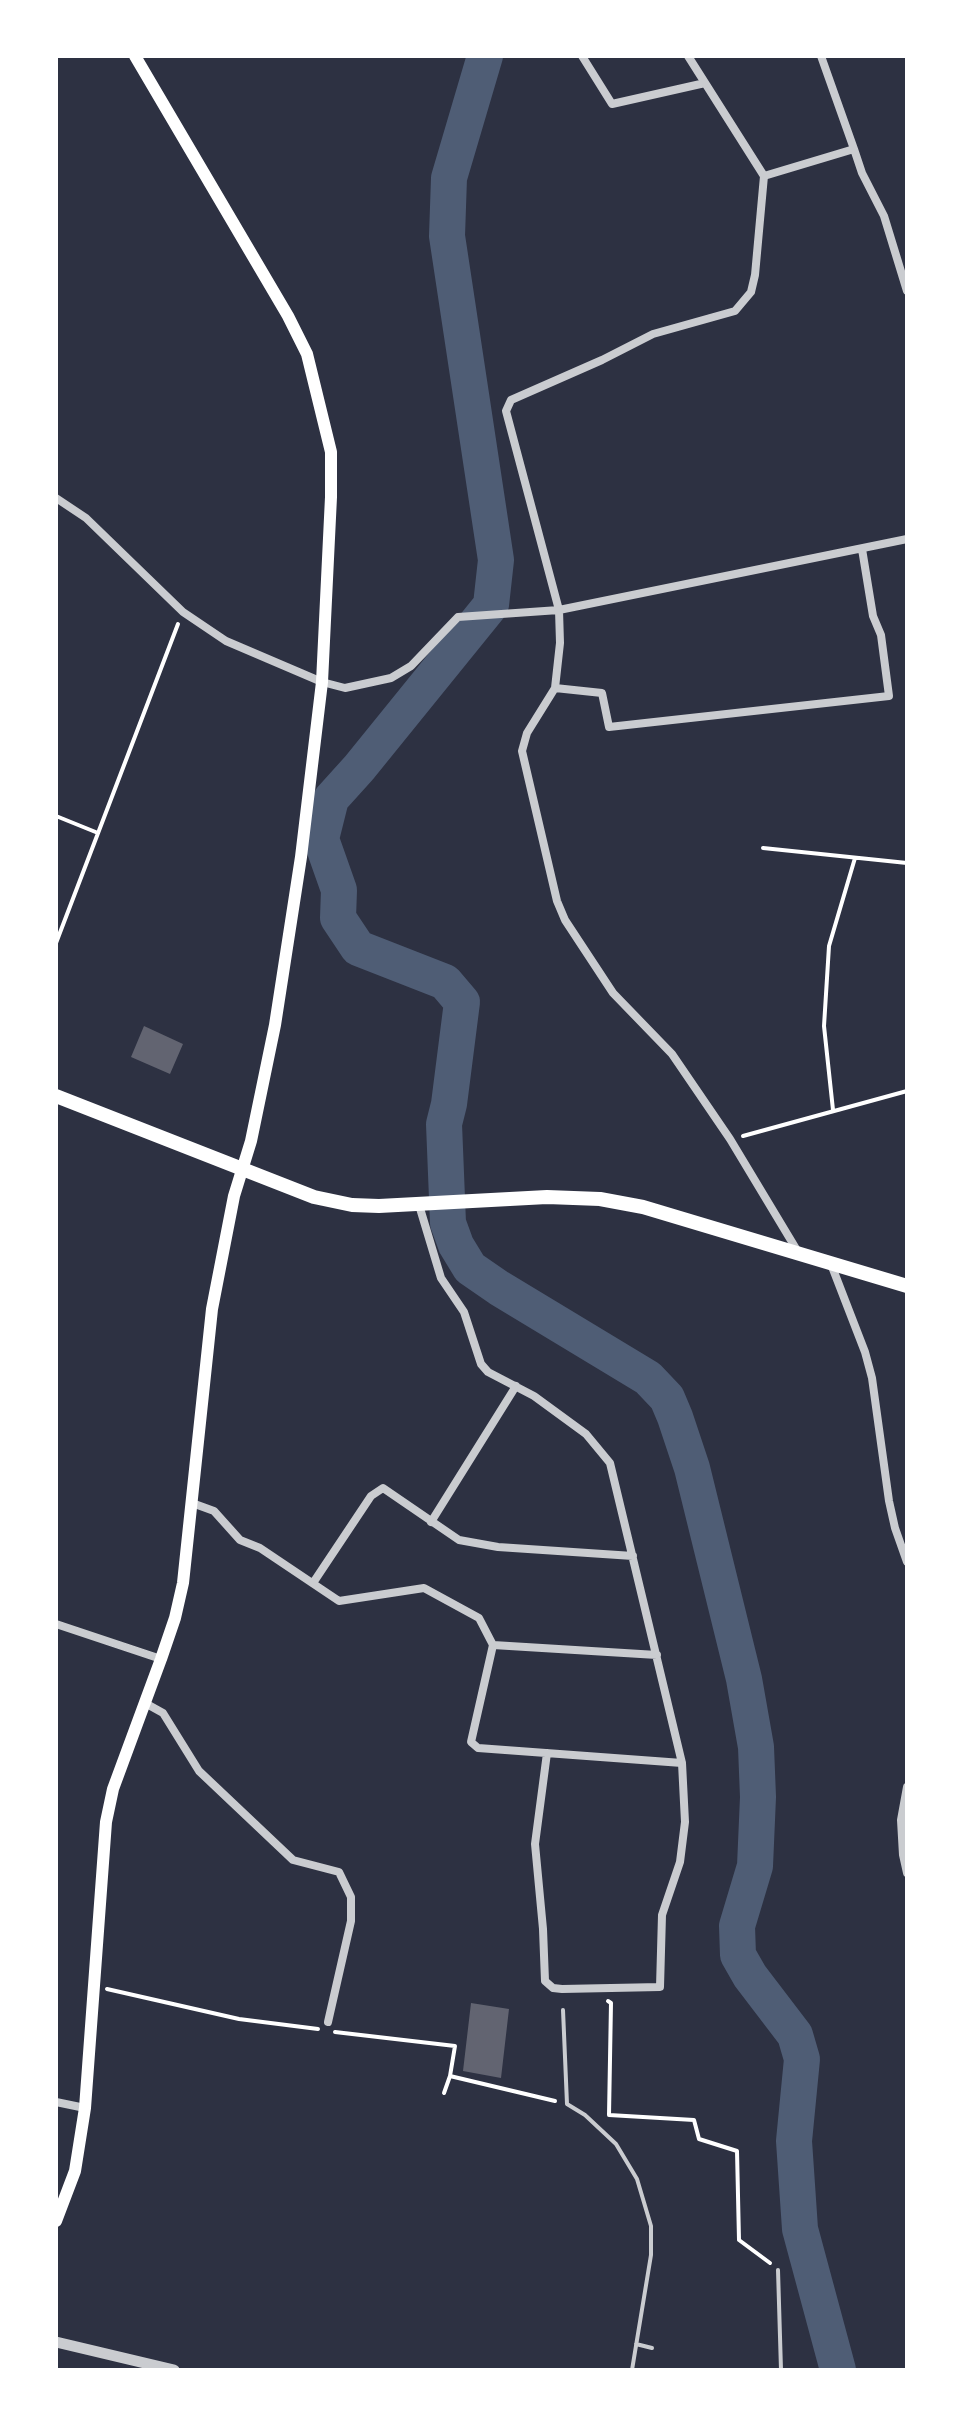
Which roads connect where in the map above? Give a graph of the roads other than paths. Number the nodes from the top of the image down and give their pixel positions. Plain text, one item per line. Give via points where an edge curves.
1 (135, 56) edge
2 (582, 56) edge
3 (688, 56) edge
4 (821, 56) edge
5 (705, 83) junction
6 (854, 149) junction
7 (764, 176) junction
8 (907, 291) edge
9 (56, 498) edge
10 (907, 539) edge
11 (862, 549) junction
12 (559, 610) junction
13 (322, 682) junction
14 (555, 688) junction
15 (56, 1096) edge
16 (242, 1169) junction
17 (424, 1204) junction
18 (798, 1253) junction
19 (831, 1263) junction
20 (907, 1286) edge
21 (516, 1386) junction
22 (192, 1503) junction
23 (431, 1522) junction
24 (633, 1556) junction
25 (907, 1562) edge
26 (313, 1583) junction
27 (56, 1624) edge
28 (493, 1645) junction
29 (657, 1655) junction
30 (161, 1659) junction
31 (145, 1703) junction
32 (547, 1753) junction
33 (682, 1763) junction
34 (907, 1787) edge
35 (907, 1873) edge
36 (563, 2010) dead end
37 (328, 2022) dead end
38 (56, 2102) edge
39 (85, 2108) junction
40 (56, 2221) edge
41 (778, 2270) road end
42 (56, 2342) edge
43 (636, 2344) junction
44 (652, 2348) dead end
45 (174, 2370) edge
46 (632, 2370) edge
47 (781, 2370) edge

1 - 13 main road via 307,354 331,452
2 - 5 street via 612,104
3 - 5 street
4 - 6 street
5 - 7 street
6 - 7 street
6 - 8 street via 884,216
7 - 12 street via 755,275 751,292 735,311 653,334 511,400 506,411
9 - 13 street via 86,518 183,612 226,641
10 - 11 street
11 - 12 street
11 - 14 street via 889,696 609,727 602,693
12 - 13 street via 458,617 411,666 391,678 345,688
12 - 14 street
13 - 16 main road via 275,1025
14 - 18 street via 522,751 565,920 613,993 672,1054
15 - 16 main road
16 - 17 main road via 314,1197 352,1205
16 - 22 main road via 212,1309
17 - 18 main road via 600,1199
17 - 21 street via 441,1278 464,1312 481,1364
18 - 19 main road
19 - 20 main road
19 - 25 street via 872,1378 889,1501
21 - 23 street
21 - 24 street via 586,1434 610,1463
22 - 26 street via 214,1511 240,1540
22 - 30 main road via 183,1583
23 - 24 street via 459,1540 498,1547
23 - 26 street via 383,1488 371,1496
24 - 29 street
26 - 28 street via 339,1601 424,1588 479,1618
27 - 30 street
28 - 29 street
28 - 32 street via 471,1742 478,1748
29 - 33 street
30 - 31 main road
31 - 37 street via 163,1713 199,1771 293,1860 339,1872 351,1897 351,1921
31 - 39 main road via 106,1822
32 - 33 street
32 - 33 street via 535,1844 545,1981 553,1988 660,1987 662,1915 680,1862 685,1822
34 - 35 street via 901,1820
36 - 43 lane via 567,2104 616,2144 637,2179 651,2226
38 - 39 street
39 - 40 main road via 75,2171
41 - 47 lane
42 - 45 street
43 - 44 lane
43 - 46 lane

